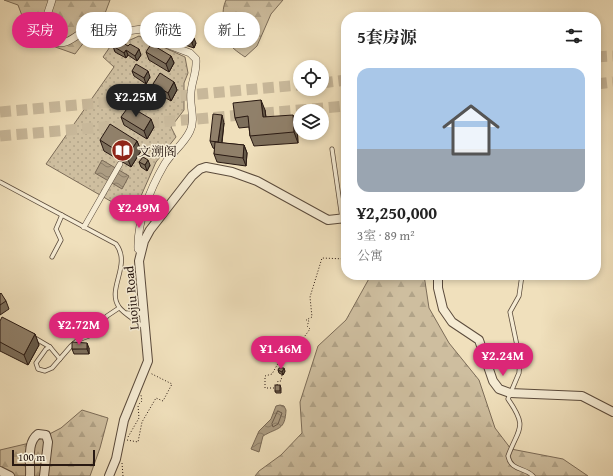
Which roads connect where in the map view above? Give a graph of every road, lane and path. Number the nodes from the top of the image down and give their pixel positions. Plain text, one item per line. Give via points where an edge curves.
1 (52, 0) edge
2 (332, 150) dead end
3 (119, 165) dead end
4 (0, 182) edge
5 (341, 202) edge
6 (62, 215) junction
7 (341, 219) edge
8 (84, 227) junction
9 (141, 252) junction
10 (52, 257) dead end
11 (341, 259) edge
12 (438, 280) edge
13 (521, 280) edge
14 (119, 308) junction
15 (126, 312) junction
16 (144, 314) junction
17 (146, 329) junction
18 (27, 333) edge
19 (50, 347) junction
20 (60, 358) junction
21 (280, 360) junction
22 (288, 360) dead end
23 (148, 372) dead end
24 (510, 393) junction
25 (138, 405) dead end
26 (613, 412) edge
27 (0, 471) edge
28 (10, 476) edge
29 (30, 476) edge
30 (44, 476) edge
31 (109, 476) edge
32 (533, 476) edge

1 - 9 street via 45,33 58,43 67,42 104,16 108,16 120,32 142,29 166,44 190,53 196,59 197,68 190,91 193,124 190,132 164,165 141,217 137,234 138,249
2 - 5 lane
3 - 8 street
4 - 6 lane
6 - 8 lane
6 - 10 lane via 56,229 61,240
7 - 9 street, Luojiu Road via 328,220 257,181 232,172 206,167 192,176 150,230
8 - 14 lane via 116,244 120,249 122,262 116,296
9 - 16 street, Luojiu Road via 139,261
11 - 21 path via 322,258 310,297 312,317 306,320 310,321 307,326 310,329 302,340 288,350 291,352 279,356
12 - 24 street via 443,308 452,322 479,340 493,381 499,389
13 - 24 lane via 519,296 510,312 520,360 519,373
14 - 15 lane
14 - 20 lane via 108,316 94,334 78,340
15 - 16 lane
15 - 17 lane
16 - 17 street, Luojiu Road
17 - 31 street, Luojiu Road via 148,362 124,420 116,459
18 - 19 lane
19 - 20 lane
19 - 20 lane via 36,363 38,369 49,370
21 - 21 path via 281,381 278,381 277,387 264,388 265,376 272,374
21 - 22 path
23 - 25 path via 172,384 163,401 156,398 142,422 138,442 126,440 139,418
24 - 26 street via 582,396
24 - 32 lane via 508,398 521,422 520,432 508,460 513,466
27 - 28 street
29 - 30 street via 30,444 33,437 38,434 46,435 48,442

